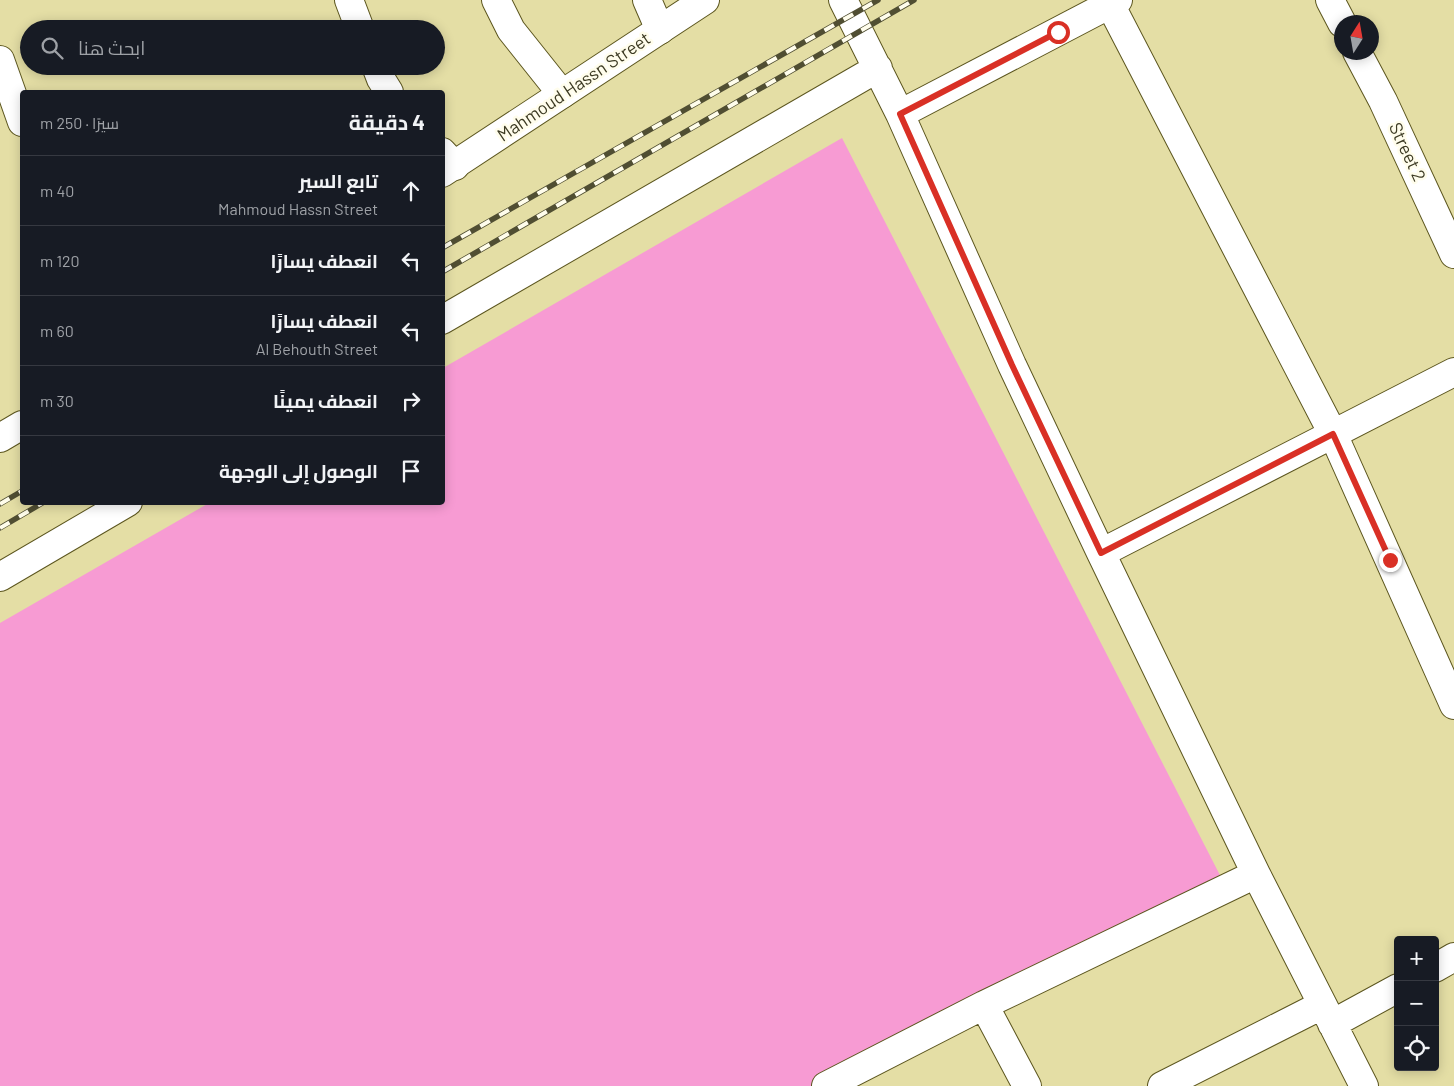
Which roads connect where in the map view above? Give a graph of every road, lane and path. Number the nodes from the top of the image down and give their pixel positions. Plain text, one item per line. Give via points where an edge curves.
1 (349, 0) edge
2 (496, 0) edge
3 (647, 0) edge
4 (705, 0) edge
5 (843, 0) edge
6 (1330, 0) edge
7 (1114, 2) edge
8 (1338, 15) edge
9 (357, 20) edge
10 (660, 30) junction
11 (0, 60) edge
12 (1361, 60) edge
13 (878, 68) junction
14 (379, 75) edge
15 (389, 90) edge
16 (562, 94) junction
17 (900, 114) junction
18 (20, 116) edge
19 (447, 164) edge
20 (1454, 254) edge
21 (445, 318) edge
22 (1454, 372) edge
23 (20, 426) edge
24 (1333, 434) junction
25 (0, 438) edge
26 (123, 505) edge
27 (1101, 553) junction
28 (0, 577) edge
29 (1454, 705) edge
30 (1256, 874) junction
31 (1454, 957) edge
32 (1439, 966) edge
33 (1394, 989) edge
34 (984, 1005) junction
35 (1327, 1014) junction
36 (826, 1086) edge
37 (1027, 1086) edge
38 (1162, 1086) edge
39 (1364, 1086) edge

1 - 9 street
2 - 16 street via 510,30
3 - 10 street
4 - 10 street, Mahmoud Hassn Street
5 - 13 street
6 - 8 street
7 - 17 street
7 - 24 street
10 - 16 street, Mahmoud Hassn Street
11 - 18 street
12 - 20 street, Street 2
13 - 17 street
13 - 21 street
14 - 15 street
16 - 19 street, Mahmoud Hassn Street
17 - 27 street via 1012,365
22 - 24 street
23 - 25 street
24 - 27 street
24 - 29 street
26 - 28 street
27 - 30 street
30 - 34 street
30 - 35 street
31 - 32 street
33 - 35 street
34 - 36 street
34 - 37 street
35 - 38 street
35 - 39 street

